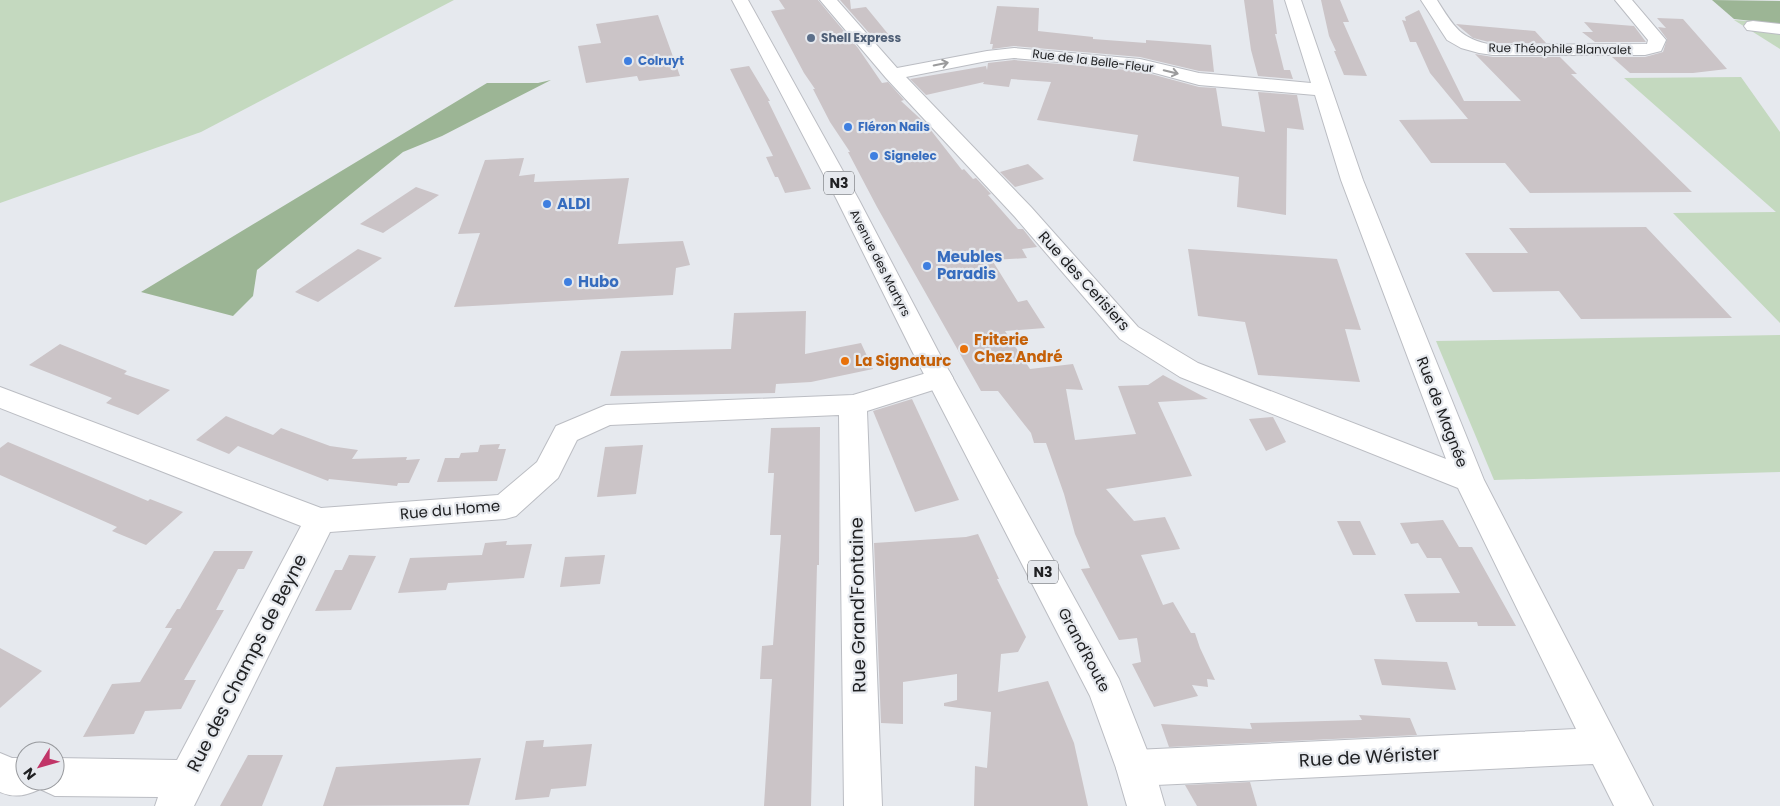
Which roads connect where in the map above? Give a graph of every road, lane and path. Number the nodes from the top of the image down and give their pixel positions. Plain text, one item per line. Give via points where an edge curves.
1 (740, 0) edge
2 (828, 0) edge
3 (1293, 0) edge
4 (1429, 0) edge
5 (1623, 0) edge
6 (1753, 26) dead end
7 (1780, 29) edge
8 (893, 74) junction
9 (1323, 90) junction
10 (937, 374) junction
11 (0, 397) edge
12 (853, 404) junction
13 (1469, 480) junction
14 (320, 520) junction
15 (1603, 746) junction
16 (1135, 768) junction
17 (0, 772) edge
18 (15, 777) edge
19 (65, 778) edge
20 (181, 793) edge
21 (863, 806) edge
22 (1146, 806) edge
23 (1634, 806) edge

1 - 10 street, Avenue des Martyrs / N3
2 - 8 street, Rue des Cerisiers
3 - 9 street, Rue de Magnée
4 - 5 street, Rue Théophile Blanvalet via 1454,39 1468,46 1493,50 1646,50 1655,47 1657,40
6 - 7 street
8 -> 9 street, Rue de la Belle-Fleur via 1014,53 1140,64 1199,79
8 - 13 street, Rue des Cerisiers via 1023,212 1130,333 1190,370
9 - 13 street, Rue de Magnée via 1352,180
10 - 12 street, Rue du Home
10 - 16 street, Grand'Route / N3 via 1106,691
11 - 14 street, Rue du Home
12 - 14 street, Rue du Home via 606,415 566,433 548,470 505,507
12 - 21 street, Rue Grand'Fontaine
13 - 15 street, Rue de Magnée
14 - 20 street, Rue des Champs de Beyne
15 - 16 street, Rue de Wérister
15 - 23 street, Rue de Magnée
16 - 22 street, Grand'Route / N3
17 - 18 street
19 - 20 street

